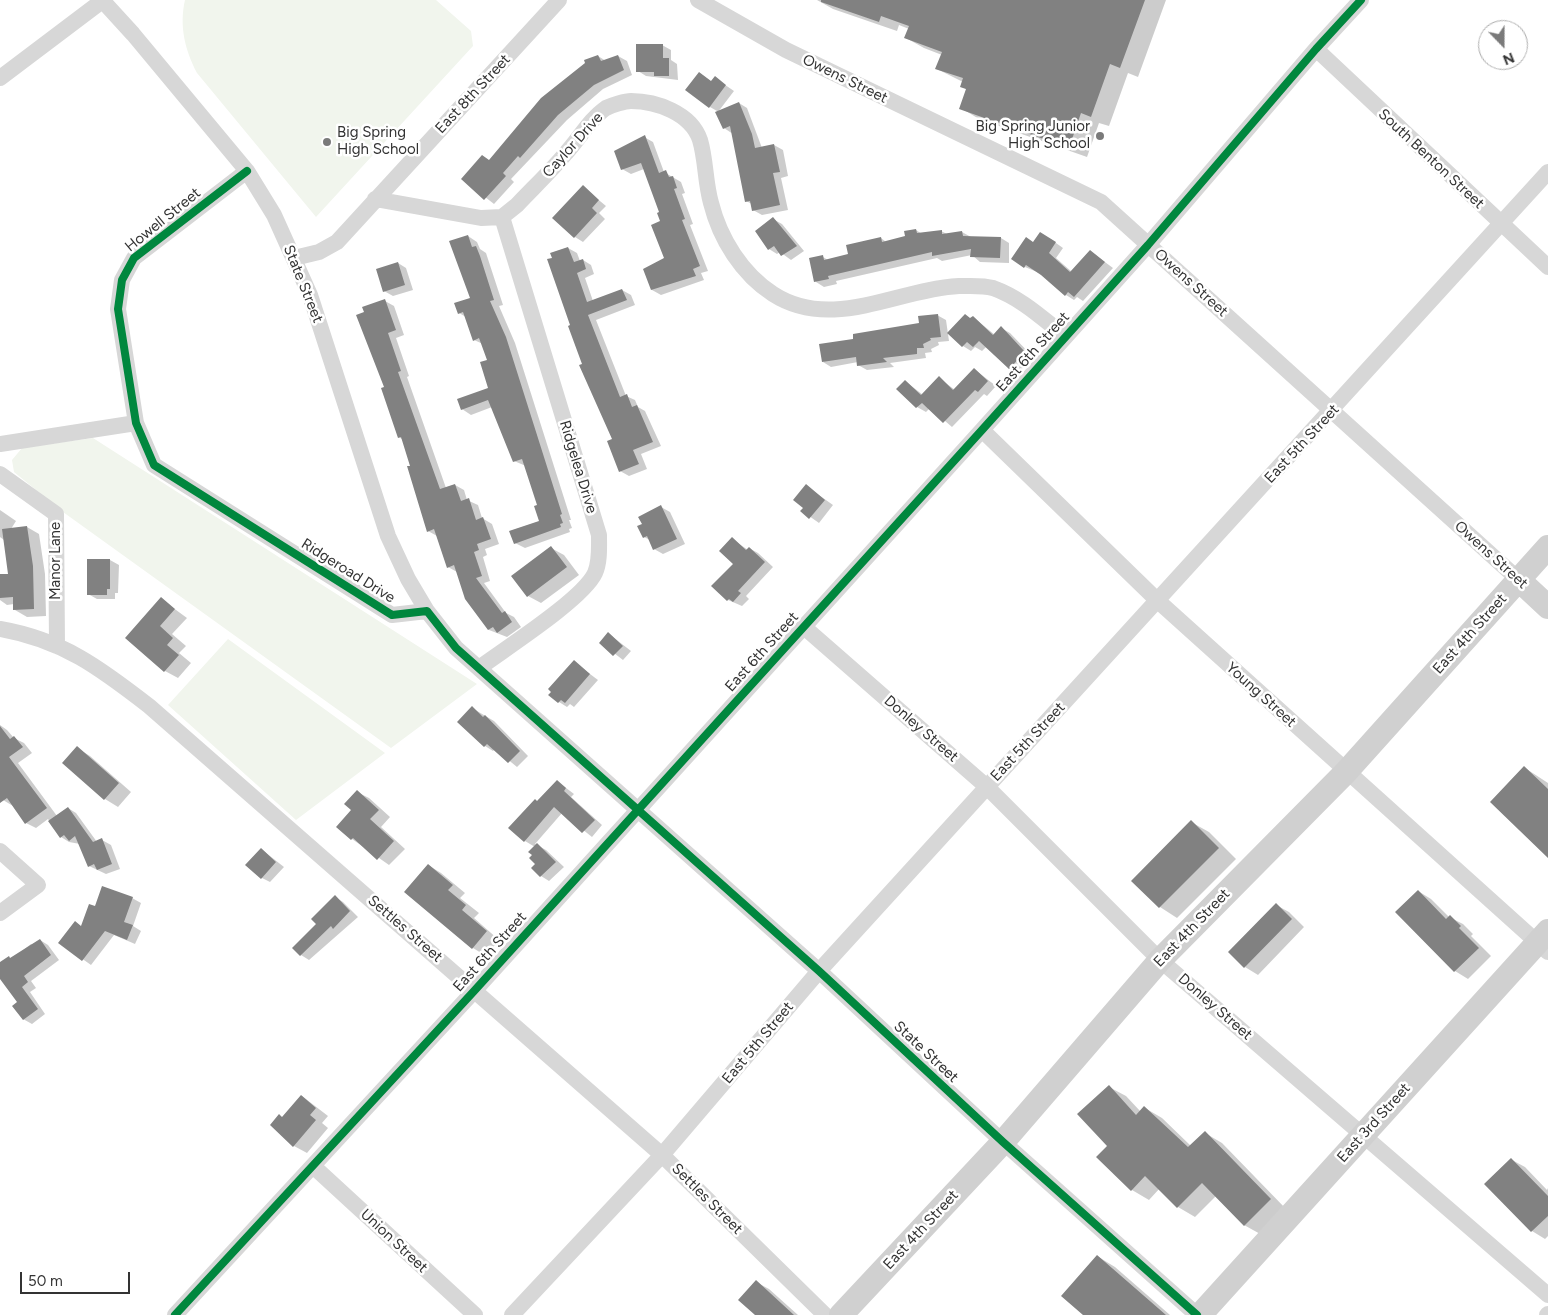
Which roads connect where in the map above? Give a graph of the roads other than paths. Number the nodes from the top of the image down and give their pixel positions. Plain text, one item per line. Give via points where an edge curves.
1 (102, 0) edge
2 (559, 0) edge
3 (698, 0) edge
4 (1361, 0) edge
5 (1316, 49) junction
6 (0, 78) edge
7 (247, 171) junction
8 (1548, 172) edge
9 (375, 199) junction
10 (502, 218) junction
11 (1501, 224) junction
12 (1148, 245) junction
13 (294, 258) junction
14 (1548, 267) edge
15 (1064, 336) junction
16 (1332, 411) junction
17 (136, 423) junction
18 (982, 430) junction
19 (0, 444) edge
20 (0, 474) edge
21 (1548, 547) edge
22 (1519, 580) junction
23 (1158, 601) junction
24 (1548, 607) edge
25 (427, 612) junction
26 (804, 627) junction
27 (0, 629) edge
28 (57, 646) junction
29 (479, 668) junction
30 (1346, 772) junction
31 (987, 787) junction
32 (638, 809) junction
33 (0, 851) edge
34 (0, 913) edge
35 (1545, 942) edge
36 (1160, 960) junction
37 (819, 971) junction
38 (475, 990) junction
39 (1364, 1135) junction
40 (1003, 1142) junction
41 (662, 1155) junction
42 (313, 1166) junction
43 (1548, 1296) edge
44 (175, 1315) edge
45 (475, 1315) edge
46 (512, 1315) edge
47 (825, 1315) edge
48 (842, 1315) edge
49 (1198, 1315) edge

1 - 6 street
1 - 7 street, State Street
2 - 9 street, East 8th Street
3 - 12 street, Owens Street via 786,50 1101,202
4 - 5 street, East 6th Street
5 - 11 street, South Benton Street
5 - 12 street, East 6th Street
7 - 13 street, State Street via 274,215
7 - 17 street, Howell Street via 134,258 122,280 118,309
8 - 11 street, East 5th Street
9 - 10 street via 481,218
9 - 13 street, East 8th Street via 337,242 319,252
10 - 15 street, Caylor Drive via 554,167 606,108 630,101 648,103 671,109 699,137 711,203 726,242 741,266 759,285 778,297 822,310 854,308 936,287 991,288 1018,300
10 - 29 street, Ridgelea Drive via 599,535 598,557 595,573 581,592
11 - 14 street, South Benton Street
11 - 16 street, East 5th Street
12 - 15 street, East 6th Street
12 - 16 street, Owens Street
13 - 25 street, State Street via 310,295 388,536
15 - 18 street, East 6th Street
16 - 22 street, Owens Street
16 - 23 street, East 5th Street
17 - 19 street
17 - 25 street, Ridgeroad Drive via 154,465 392,615
18 - 23 street, Young Street
18 - 26 street, East 6th Street
20 - 28 street, Manor Lane via 56,514
21 - 22 main road, East 4th Street
22 - 24 main road, Owens Street
22 - 30 main road, East 4th Street
23 - 30 street, Young Street
23 - 31 street, East 5th Street
25 - 29 street via 456,648
26 - 31 street, Donley Street
26 - 32 street, East 6th Street
27 - 28 street, Settles Street
28 - 38 street, Settles Street via 88,661 149,706
29 - 32 street
30 - 35 street, Young Street
30 - 36 main road, East 4th Street
31 - 36 street, Donley Street
31 - 37 street, East 5th Street
32 - 37 street, State Street
32 - 38 street, East 6th Street
33 - 34 street via 38,885
35 - 39 main road, East 3rd Street
36 - 39 street, Donley Street
36 - 40 main road, East 4th Street
37 - 40 street, State Street
37 - 41 street, East 5th Street
38 - 41 street, Settles Street
38 - 42 street, East 6th Street
39 - 43 street, Donley Street
39 - 49 main road, East 3rd Street
40 - 48 main road, East 4th Street
40 - 49 street, State Street
41 - 46 street, East 5th Street
41 - 47 street, Settles Street
42 - 44 street, East 6th Street
42 - 45 street, Union Street

